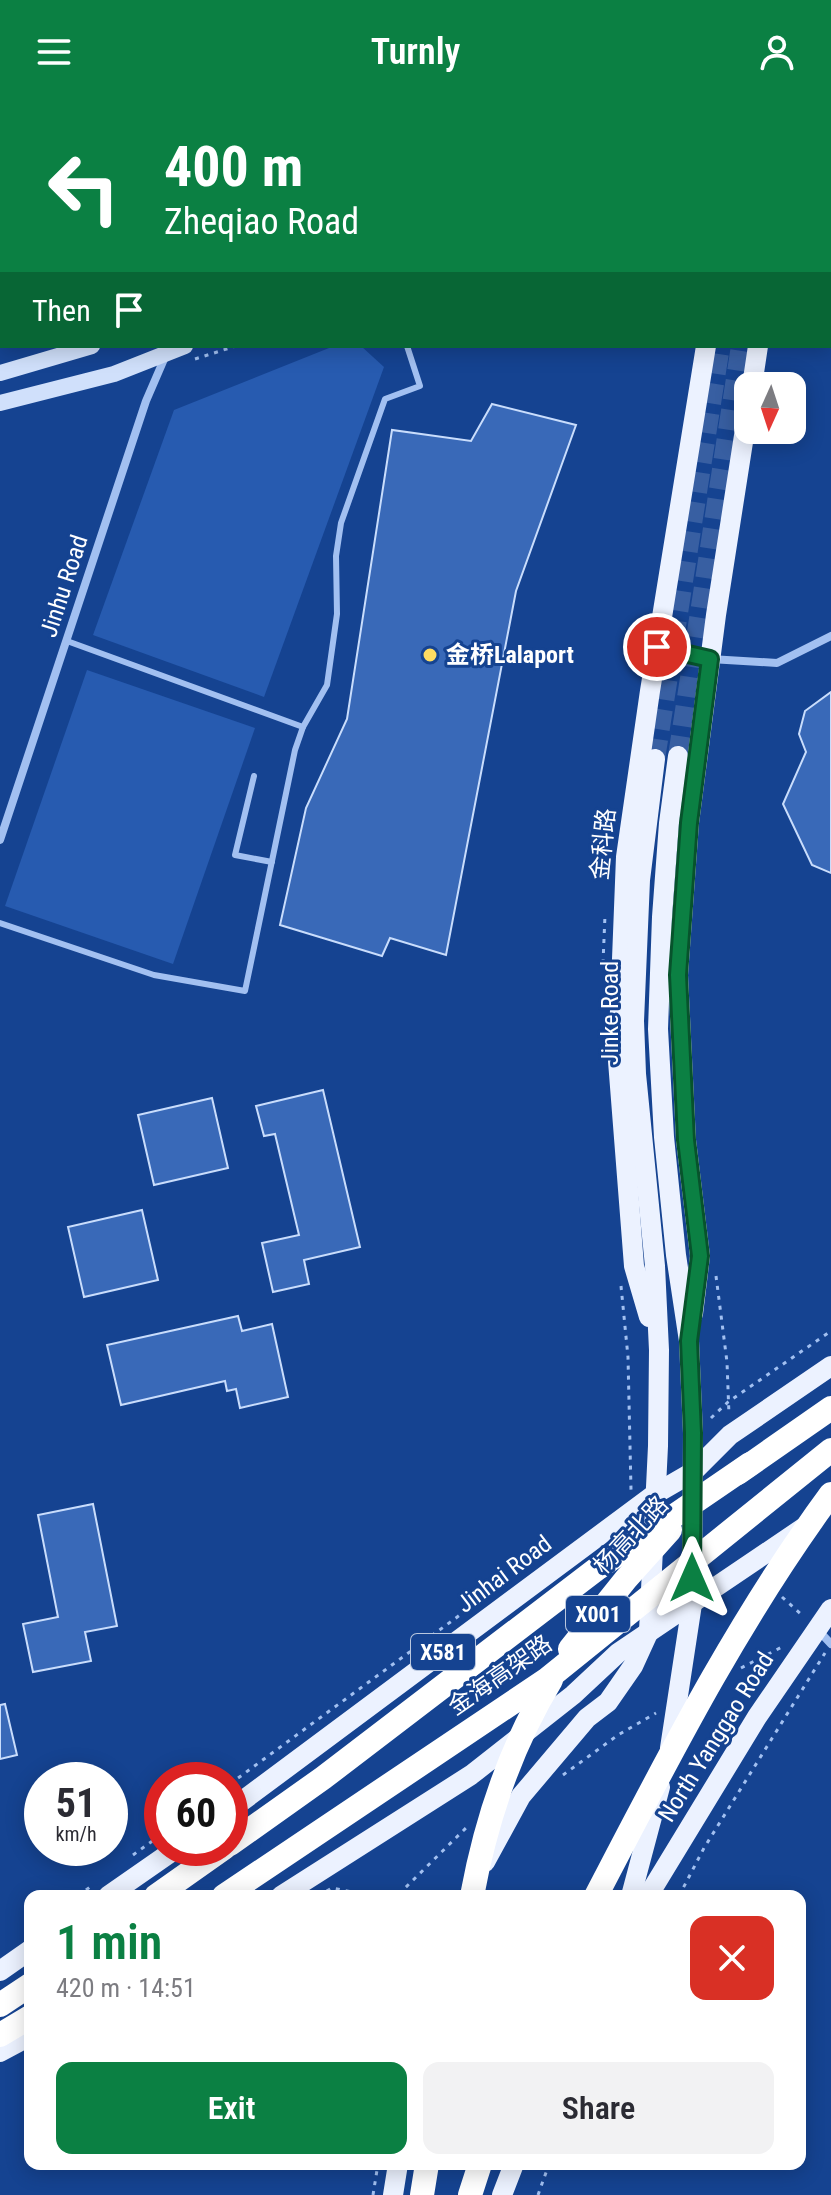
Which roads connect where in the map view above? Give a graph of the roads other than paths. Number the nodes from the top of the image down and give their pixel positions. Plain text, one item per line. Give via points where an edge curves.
1 (85, 348) edge
2 (408, 348) edge
3 (706, 348) edge
4 (758, 348) edge
5 (168, 350) edge
6 (754, 372) edge
7 (0, 373) edge
8 (0, 403) edge
9 (743, 444) edge
10 (831, 636) edge
11 (67, 641) junction
12 (657, 647) junction
13 (710, 659) junction
14 (303, 727) junction
15 (678, 756) tunnel mouth
16 (655, 759) tunnel mouth
17 (254, 776) dead end
18 (0, 840) edge
19 (272, 862) junction
20 (0, 923) edge
21 (655, 1266) joint
22 (689, 1341) junction
23 (659, 1350) junction
24 (831, 1366) edge
25 (831, 1408) edge
26 (831, 1450) edge
27 (750, 1464) junction
28 (693, 1472) junction
29 (655, 1494) junction
30 (831, 1494) edge
31 (831, 1508) edge
32 (692, 1604) junction
33 (831, 1609) edge
34 (649, 1631) junction
35 (824, 1636) edge
36 (248, 1797) edge
37 (248, 1831) edge
38 (151, 1866) edge
39 (198, 1866) edge
40 (117, 1890) edge
41 (164, 1890) edge
42 (233, 1890) edge
43 (290, 1890) edge
44 (470, 1890) edge
45 (472, 1890) edge
46 (599, 1890) edge
47 (633, 1890) edge
48 (652, 1890) edge
49 (24, 1954) edge
50 (0, 1971) edge
51 (24, 1989) edge
52 (0, 2005) edge
53 (24, 2021) edge
54 (0, 2035) edge
55 (24, 2039) edge
56 (0, 2052) edge
57 (397, 2170) edge
58 (426, 2170) edge
59 (478, 2170) edge
60 (512, 2170) edge
61 (393, 2195) edge
62 (422, 2195) edge
63 (470, 2195) edge
64 (502, 2195) edge

1 - 7 street
2 - 14 lane via 420,386 385,399 341,523 334,648 327,685
3 - 12 main road, 金科路
4 - 6 main road
5 - 8 street via 114,374
5 - 11 street, Jinhu Road via 146,401
9 - 13 main road
10 - 13 street via 777,663
11 - 14 lane
11 - 18 street, Jinhu Road
12 - 13 street
12 - 23 main road, 金科路 via 626,857 618,1061 634,1266
13 - 22 main road via 689,823 678,975 686,1140 700,1256
14 - 19 lane
15 - 22 main road, Jinke Road via 662,917 658,1029 664,1137
16 - 21 main road, Jinke Road via 640,880 634,1021
17 - 19 lane via 235,855
19 - 20 lane via 245,991 154,975
21 - 23 main road, 金科路
22 - 28 main road
23 - 29 main road, 金科路
24 - 28 main road, Jinhai Road via 730,1435
25 - 27 highway, 杨高北路 / X001, bridge
26 - 42 highway, 金海高架路, bridge via 546,1680
27 - 37 highway, 金海高架路, bridge via 598,1568
27 - 44 highway, 杨高北路 / X001, bridge via 680,1519 574,1643 535,1706 496,1797
28 - 29 main road, Jinhai Road
28 - 32 main road
29 - 34 main road, 金科路
29 - 36 main road, Jinhai Road / X581
30 - 46 highway, bridge via 735,1639
31 - 32 main road
32 - 34 main road
32 - 47 main road via 670,1748
33 - 35 main road, North Yanggao Road
34 - 43 main road via 471,1775
34 - 45 main road, 杨高北路 / X001 via 608,1702 587,1718 521,1796
35 - 48 main road, North Yanggao Road via 757,1717
38 - 40 main road
39 - 41 highway
49 - 50 main road
51 - 52 highway
53 - 54 highway
55 - 56 main road
57 - 61 main road
58 - 62 highway
59 - 63 highway
60 - 64 main road

